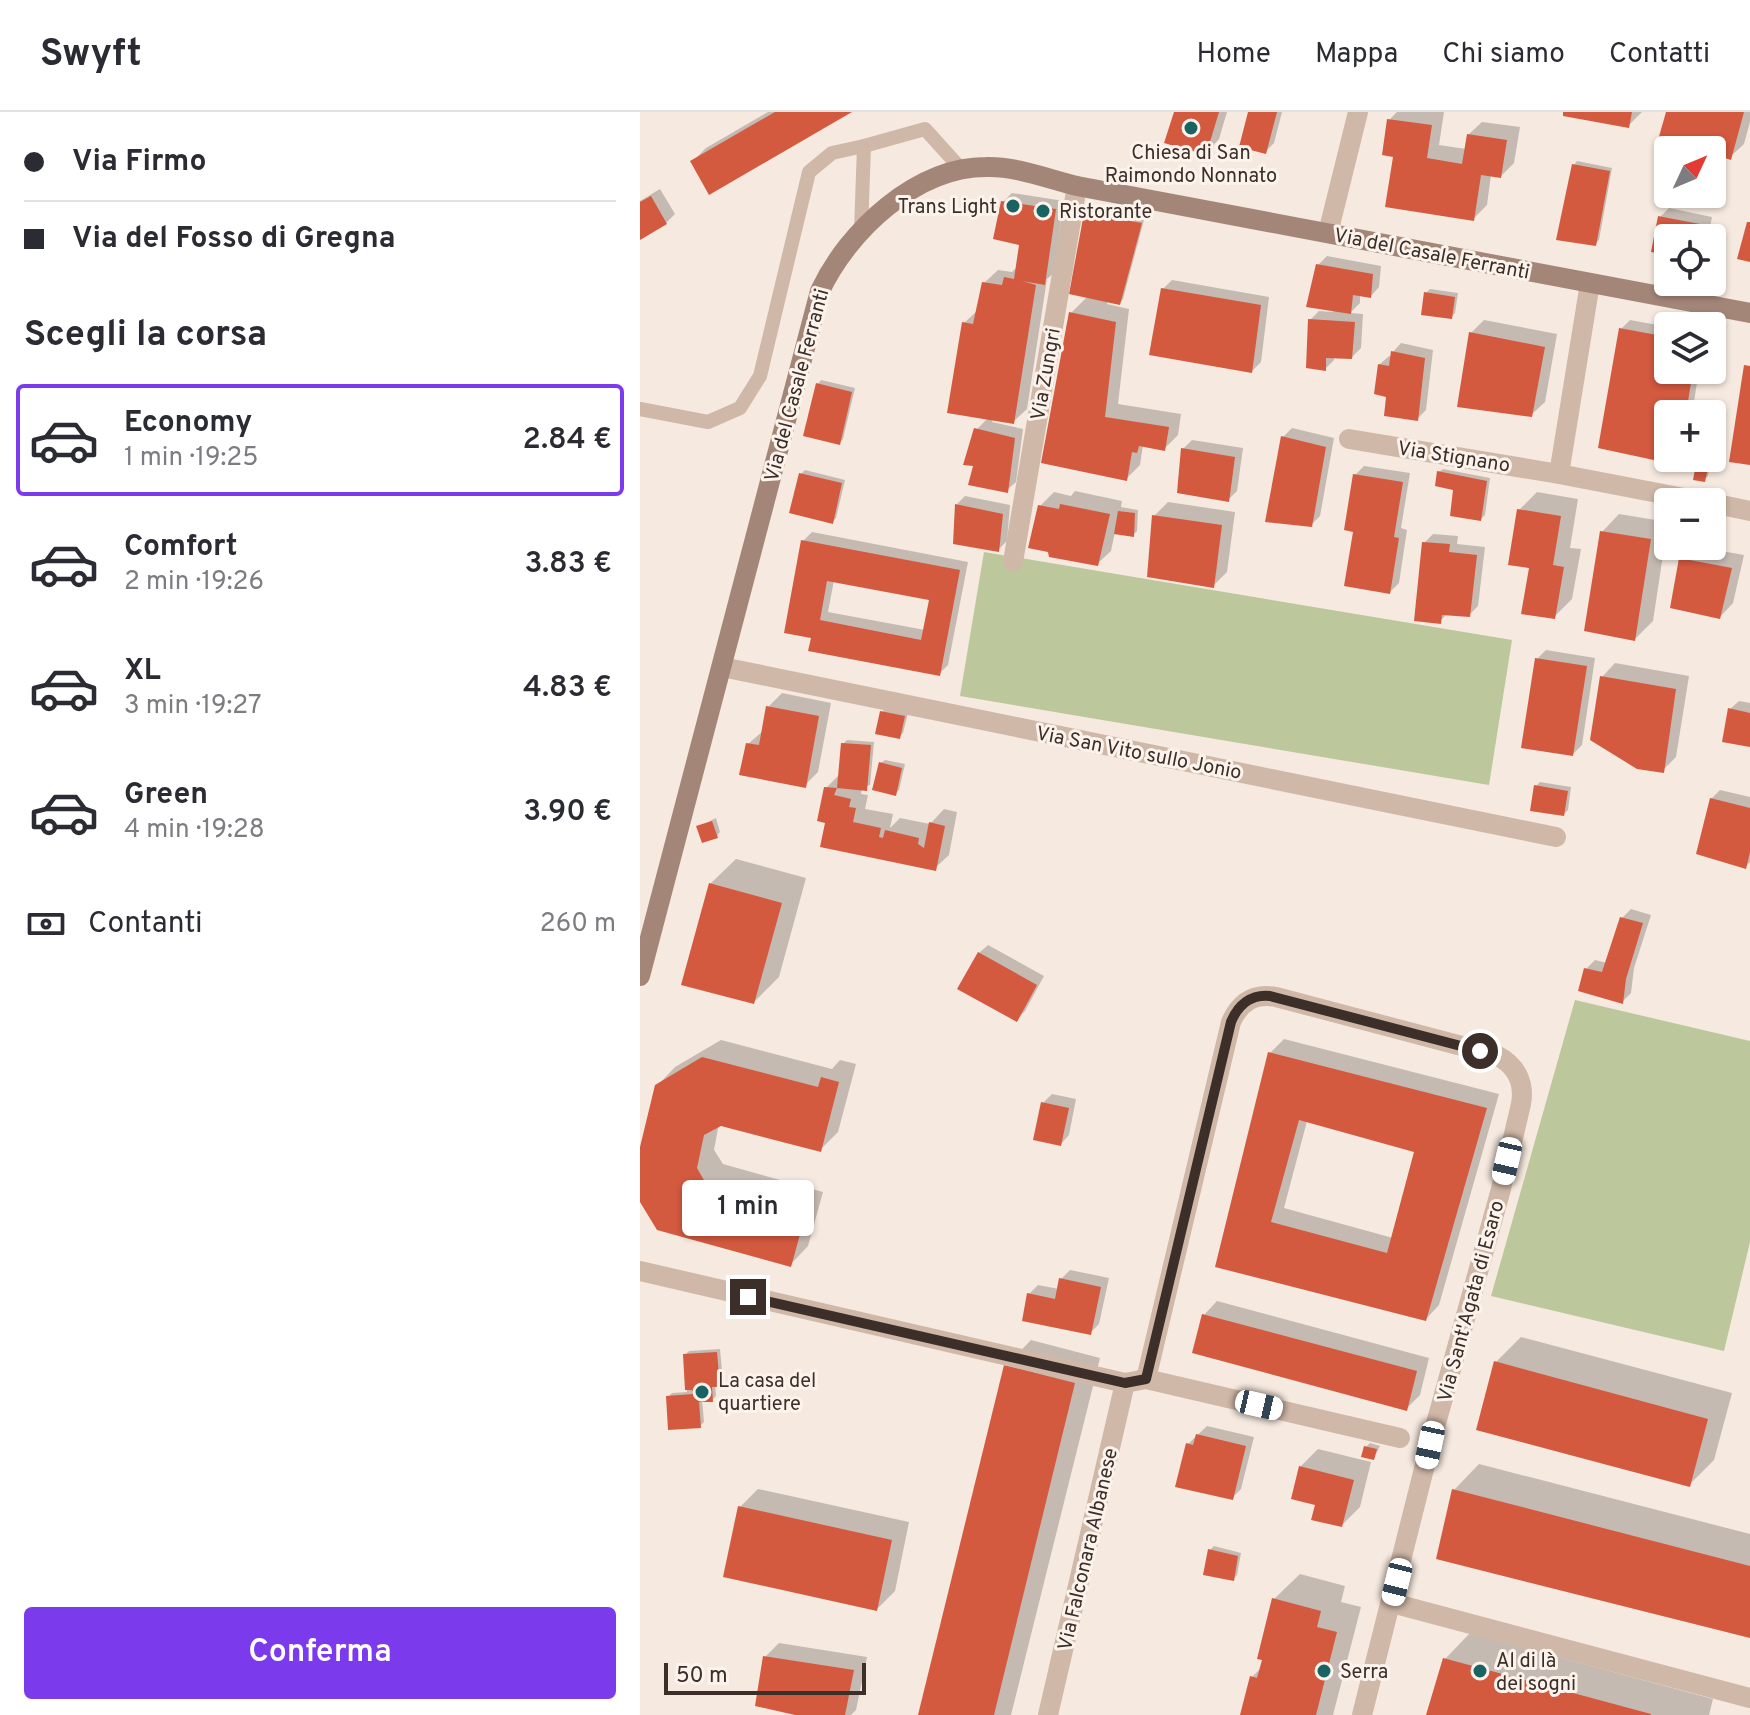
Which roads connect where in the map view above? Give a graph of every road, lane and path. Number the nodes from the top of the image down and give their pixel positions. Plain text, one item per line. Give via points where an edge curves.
1 (919, 112) edge
2 (1358, 112) edge
3 (925, 129) junction
4 (864, 146) junction
5 (962, 170) junction
6 (1077, 186) junction
7 (861, 231) junction
8 (1328, 233) junction
9 (1590, 283) junction
10 (1750, 313) edge
11 (640, 409) edge
12 (1349, 439) dead end
13 (1559, 474) junction
14 (1654, 492) edge
15 (1726, 506) edge
16 (1750, 511) edge
17 (1013, 562) dead end
18 (722, 667) junction
19 (1556, 837) dead end
20 (640, 976) edge
21 (640, 1271) edge
22 (1146, 1379) junction
23 (1125, 1383) junction
24 (1400, 1438) dead end
25 (1392, 1603) junction
26 (1750, 1698) edge
27 (1048, 1715) edge
28 (1362, 1715) edge

1 - 3 lane
2 - 8 street
3 - 4 lane
3 - 5 lane
4 - 7 lane
4 - 11 lane via 832,153 809,172 760,376 740,408 708,422
5 - 6 street, Via del Casale Ferranti via 995,167
5 - 7 street, Via del Casale Ferranti via 902,195
6 - 8 street, Via del Casale Ferranti
6 - 17 street, Via Zungri
7 - 18 street, Via del Casale Ferranti via 820,291
8 - 9 street, Via del Casale Ferranti
9 - 10 street, Via del Casale Ferranti
9 - 13 street
12 - 13 street, Via Stignano
13 - 14 street, Via Stignano
15 - 16 street
18 - 19 street, Via San Vito sullo Jonio
18 - 20 street, Via del Casale Ferranti
21 - 23 street
22 - 23 street
22 - 24 street
22 - 25 street, Via Sant'Agata di Esaro via 1231,1022 1249,999 1276,997 1502,1058 1517,1072 1521,1104
23 - 27 street, Via Falconara Albanese
25 - 26 street
25 - 28 street, Via Sant'Agata di Esaro

